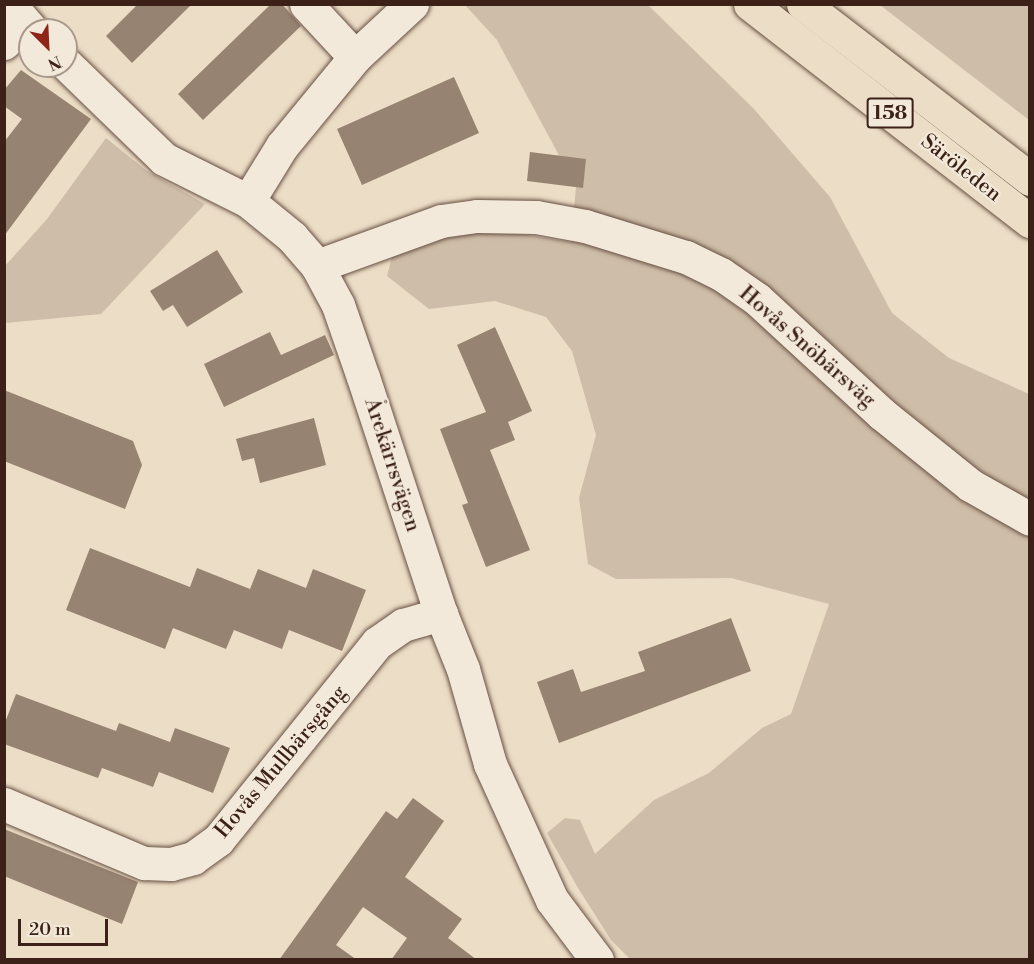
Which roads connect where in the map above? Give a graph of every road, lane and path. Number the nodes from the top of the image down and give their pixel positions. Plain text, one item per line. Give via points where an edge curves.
1 (306, 4) edge
2 (412, 4) edge
3 (750, 4) edge
4 (803, 4) edge
5 (355, 57) junction
6 (78, 76) edge
7 (1029, 179) edge
8 (248, 201) junction
9 (1029, 221) edge
10 (317, 266) junction
11 (1029, 519) edge
12 (441, 614) junction
13 (4, 804) edge
14 (597, 960) edge

1 - 5 street
2 - 5 street
3 - 9 main road, Säröleden / 158
4 - 7 main road, Säröleden / 158
5 - 8 street via 282,146
6 - 8 street, Årekärrsvägen via 164,159
8 - 10 street, Årekärrsvägen via 292,237
10 - 11 street, Hovås Snöbärsväg via 441,221 477,216 536,218 585,226 686,257 721,274 757,299 882,414 969,485
10 - 12 street, Årekärrsvägen via 338,305
12 - 13 street, Hovås Mullbärsgång via 403,625 376,643 218,840 193,858 171,864 144,863
12 - 14 street, Årekärrsvägen via 463,669 503,797 552,900

